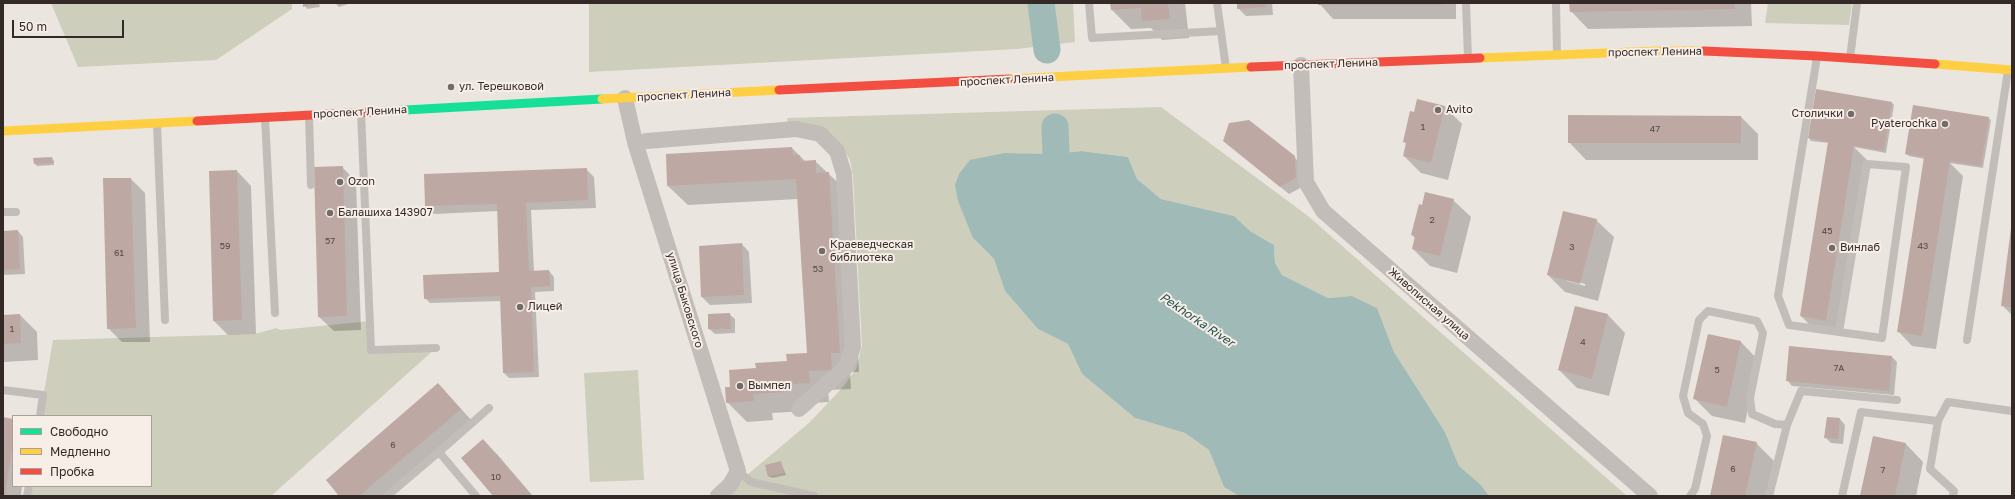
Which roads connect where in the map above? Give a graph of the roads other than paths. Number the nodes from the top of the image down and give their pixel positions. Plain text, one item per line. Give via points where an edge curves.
1 (1089, 3) edge
2 (1217, 3) edge
3 (1466, 3) edge
4 (1556, 3) edge
5 (1857, 3) edge
6 (1221, 31) junction
7 (1557, 55) junction
8 (1818, 56) junction
9 (1850, 58) junction
10 (1468, 59) junction
11 (1302, 65) junction
12 (1226, 69) junction
13 (2010, 69) edge
14 (625, 98) junction
15 (361, 112) junction
16 (309, 114) junction
17 (265, 117) junction
18 (157, 123) junction
19 (3, 131) edge
20 (646, 141) dead end
21 (311, 185) dead end
22 (3, 212) edge
23 (16, 212) dead end
24 (275, 313) dead end
25 (165, 320) dead end
26 (1839, 332) junction
27 (1967, 340) dead end
28 (436, 348) dead end
29 (3, 390) edge
30 (1896, 400) dead end
31 (489, 408) dead end
32 (799, 409) dead end
33 (2012, 411) edge
34 (40, 415) edge
35 (1938, 422) junction
36 (1787, 425) junction
37 (439, 452) junction
38 (738, 471) junction
39 (387, 496) edge
40 (476, 496) edge
41 (718, 496) edge
42 (814, 496) edge
43 (1650, 496) edge
44 (1690, 496) edge
45 (1769, 496) edge
46 (1842, 496) edge
47 (1953, 496) edge

1 - 6 lane via 1092,38
2 - 6 lane
3 - 10 lane
4 - 7 lane
5 - 9 lane
6 - 12 lane
7 - 8 main road, проспект Ленина via 1724,51
7 - 10 main road, проспект Ленина
8 - 9 main road, проспект Ленина
8 - 26 lane via 1778,296 1789,325
9 - 13 main road, проспект Ленина
10 - 11 main road, проспект Ленина
11 - 12 main road, проспект Ленина
11 - 43 street, Живописная улица via 1306,182 1322,212
12 - 14 main road, проспект Ленина
13 - 27 lane
14 - 15 main road, проспект Ленина
14 - 38 street, улица Быковского via 635,142
15 - 16 main road, проспект Ленина
15 - 28 lane via 371,350
16 - 17 main road, проспект Ленина
16 - 21 lane
17 - 18 main road, проспект Ленина
17 - 24 lane
18 - 19 main road, проспект Ленина
18 - 25 lane
20 - 32 street via 796,129 820,134 837,151 844,174 853,347 846,368
22 - 23 lane
26 - 26 lane via 1867,164 1906,167 1882,338
29 - 34 lane via 43,395
30 - 36 lane via 1801,391
31 - 37 lane
33 - 35 lane via 1948,402
35 - 46 lane via 1862,412
35 - 47 lane via 1930,469 1954,491
36 - 44 lane via 1775,424 1752,414 1750,398 1763,333 1757,321 1708,311 1699,320 1683,396 1688,413 1703,424 1707,436 1695,489
36 - 45 lane
37 - 39 lane
37 - 40 lane
38 - 41 street via 730,485
38 - 42 lane via 751,482

